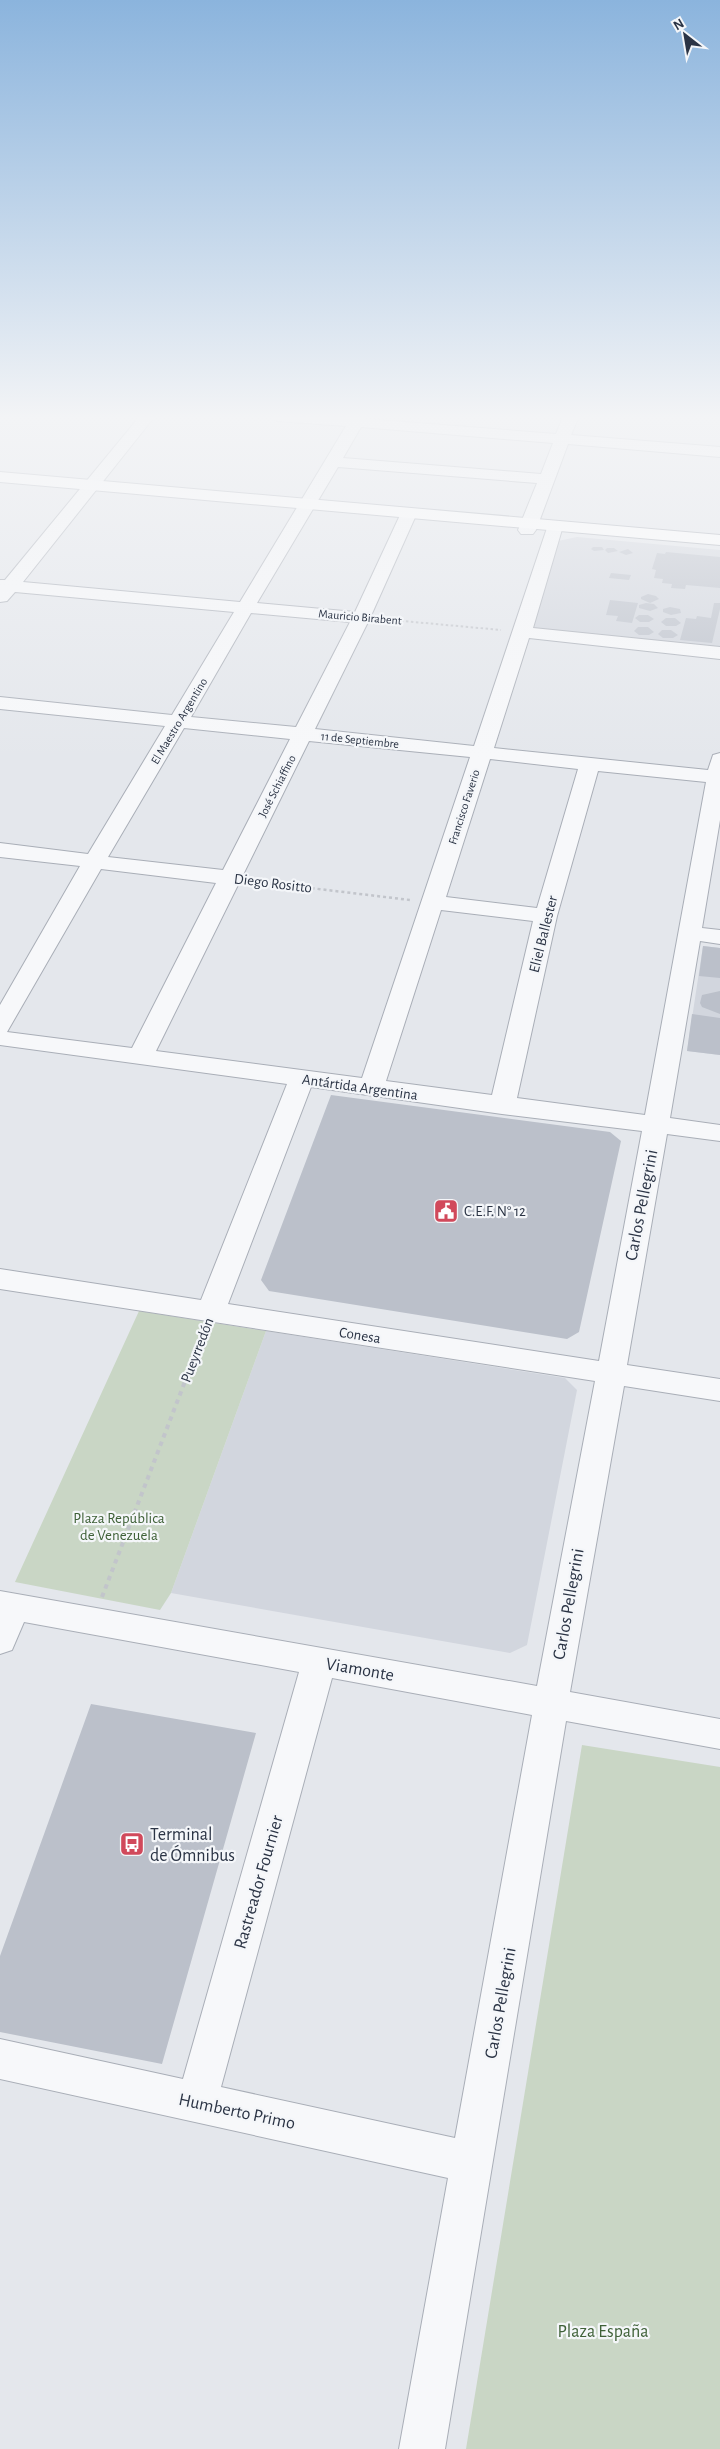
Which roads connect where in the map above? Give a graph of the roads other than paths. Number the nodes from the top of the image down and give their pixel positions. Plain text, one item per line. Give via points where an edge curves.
1 (54, 530) edge
2 (291, 530) edge
3 (401, 530) edge
4 (553, 530) edge
5 (566, 530) edge
6 (573, 530) edge
7 (720, 540) edge
8 (720, 546) edge
9 (3, 590) edge
10 (247, 607) junction
11 (361, 618) junction
12 (522, 632) junction
13 (720, 653) edge
14 (0, 703) edge
15 (179, 722) junction
16 (302, 734) junction
17 (482, 753) junction
18 (590, 764) junction
19 (719, 771) edge
20 (0, 850) edge
21 (94, 862) junction
22 (230, 878) junction
23 (433, 902) junction
24 (546, 916) junction
25 (705, 935) edge
26 (0, 1026) edge
27 (0, 1038) edge
28 (140, 1057) junction
29 (301, 1079) junction
30 (371, 1088) junction
31 (502, 1106) junction
32 (656, 1125) junction
33 (720, 1133) edge
34 (0, 1279) edge
35 (211, 1312) junction
36 (610, 1374) junction
37 (720, 1390) edge
38 (7, 1605) edge
39 (0, 1640) edge
40 (320, 1662) junction
41 (550, 1704) junction
42 (720, 1734) edge
43 (0, 2059) edge
44 (197, 2102) junction
45 (473, 2163) junction
46 (422, 2449) edge

1 - 9 street
2 - 10 street, El Maestro Argentino
3 - 11 street, José Schiaffino
4 - 12 street, Francisco Faverio
5 - 8 main road
6 - 7 main road
9 - 10 street, Mauricio Birabent
10 - 11 street, Mauricio Birabent
10 - 15 street, El Maestro Argentino
11 - 16 street, José Schiaffino
12 - 13 street
12 - 17 street, Francisco Faverio
14 - 15 street, 11 de Septiembre
15 - 16 street, 11 de Septiembre
15 - 21 street, El Maestro Argentino
16 - 17 street, 11 de Septiembre
16 - 22 street, José Schiaffino
17 - 18 street, 11 de Septiembre
17 - 23 street, Francisco Faverio
18 - 19 street, 11 de Septiembre
18 - 24 street, Eliel Ballester
19 - 25 street, Carlos Pellegrini
20 - 21 street, Diego Rositto
21 - 22 street, Diego Rositto
21 - 26 street, El Maestro Argentino
22 - 28 street, José Schiaffino
23 - 24 street
23 - 30 street, Francisco Faverio
24 - 31 street, Eliel Ballester
25 - 32 street, Carlos Pellegrini
27 - 28 street, Antártida Argentina
28 - 29 street, Antártida Argentina
29 - 30 street, Antártida Argentina
29 - 35 street, Pueyrredón
30 - 31 street, Antártida Argentina
31 - 32 street, Antártida Argentina
32 - 33 street, Antártida Argentina
32 - 36 street, Carlos Pellegrini
34 - 35 street, Conesa
35 - 36 street, Conesa
36 - 37 street, Conesa
36 - 41 street, Carlos Pellegrini
38 - 39 street
38 - 40 street, Viamonte
40 - 41 street, Viamonte
40 - 44 street, Rastreador Fournier
41 - 42 street, Viamonte
41 - 45 street, Carlos Pellegrini
43 - 44 street, Humberto Primo
44 - 45 street, Humberto Primo
45 - 46 street, Carlos Pellegrini

